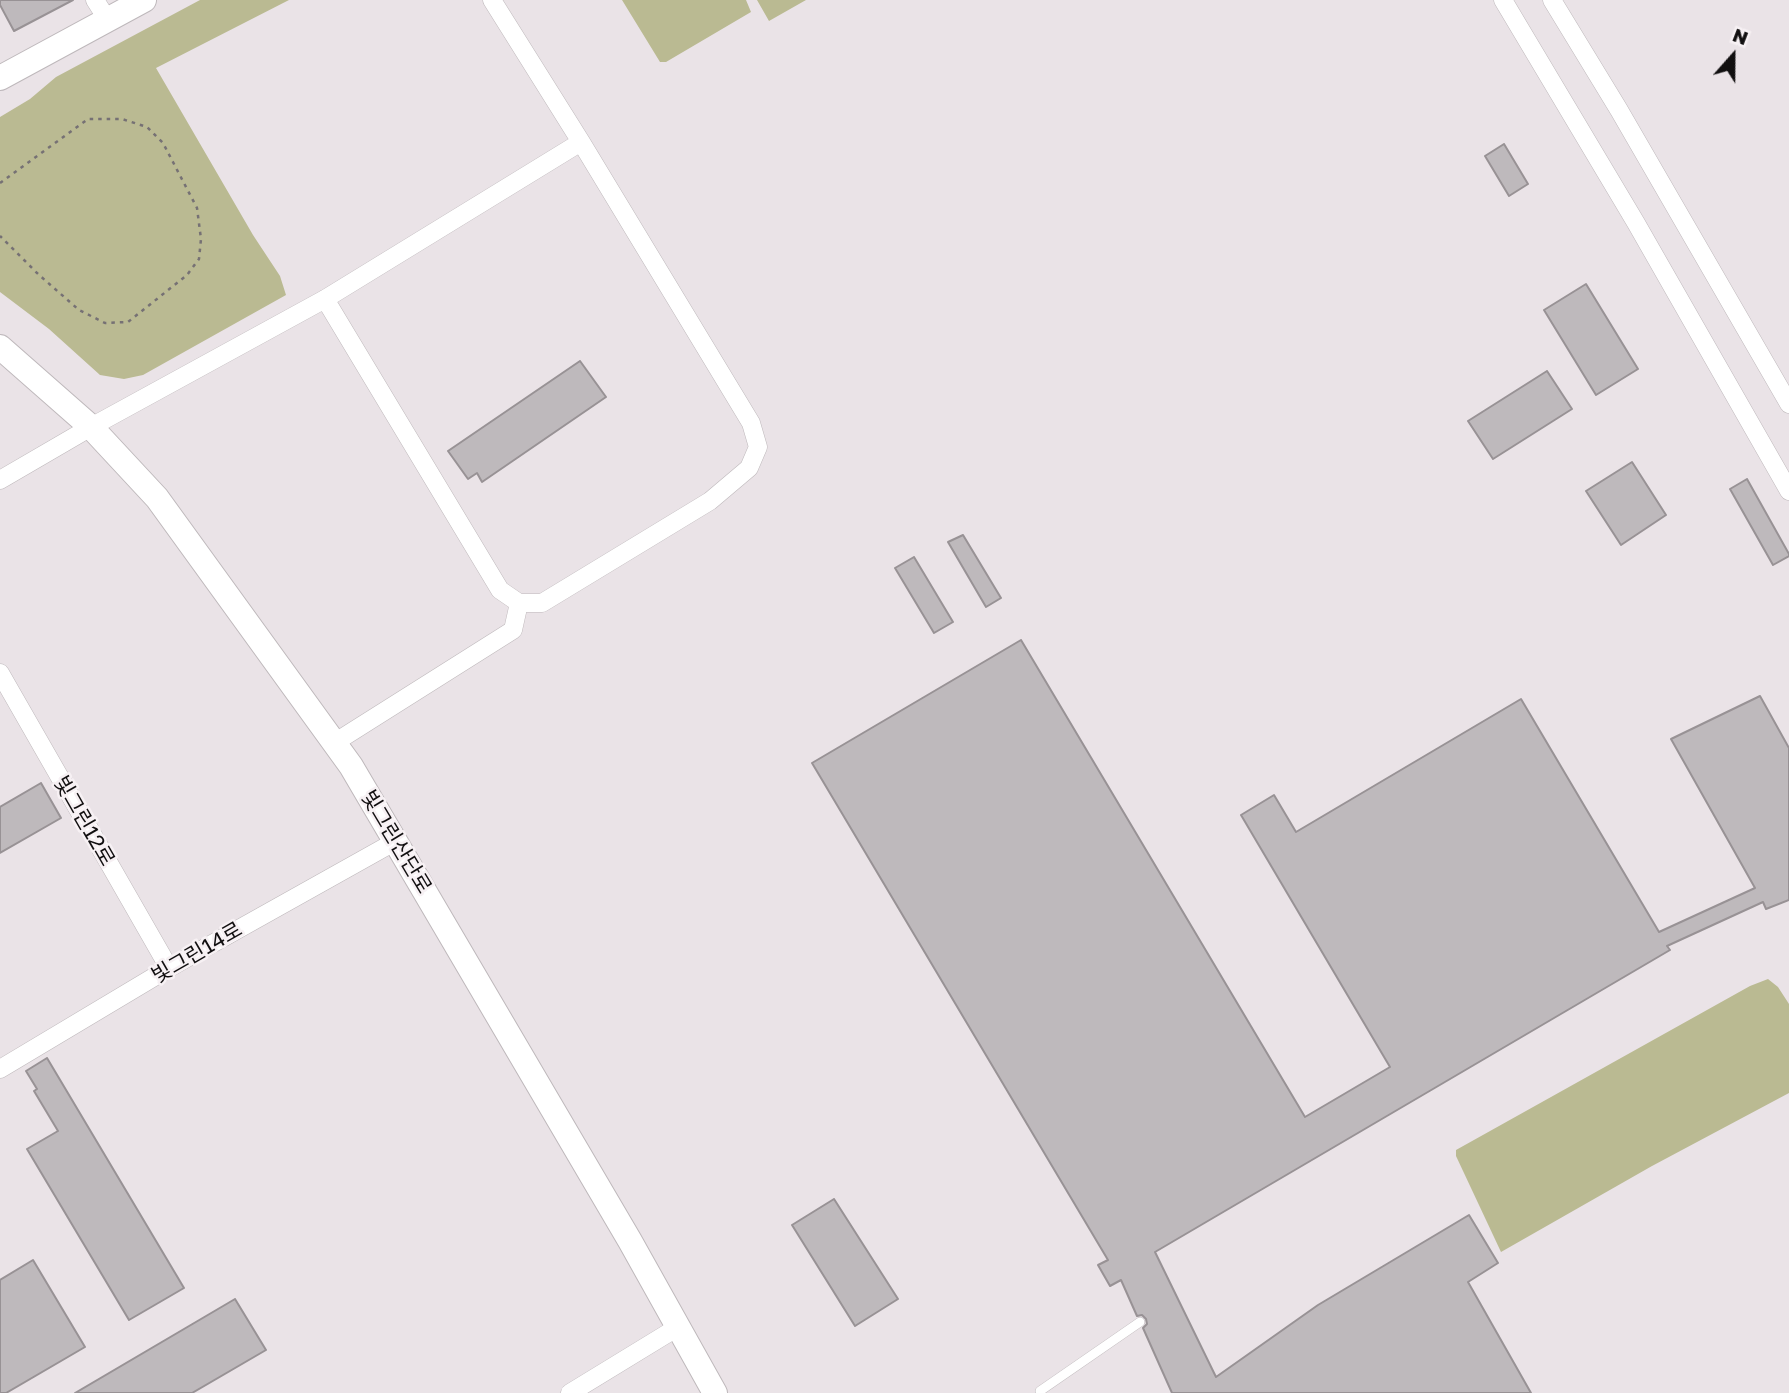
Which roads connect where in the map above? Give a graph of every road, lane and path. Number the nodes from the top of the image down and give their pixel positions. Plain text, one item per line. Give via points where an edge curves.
1 (144, 0) edge
2 (492, 0) edge
3 (1503, 0) edge
4 (1552, 0) edge
5 (101, 10) edge
6 (0, 78) edge
7 (581, 142) junction
8 (0, 183) edge
9 (0, 236) edge
10 (325, 299) junction
11 (0, 347) edge
12 (1789, 404) edge
13 (91, 427) junction
14 (0, 480) edge
15 (1789, 491) edge
16 (519, 603) junction
17 (0, 673) edge
18 (334, 743) junction
19 (396, 841) junction
20 (169, 968) junction
21 (0, 1069) edge
22 (1140, 1322) dead end
23 (678, 1328) junction
24 (1040, 1391) dead end
25 (570, 1393) edge
26 (715, 1393) edge

1 - 5 street
2 - 7 street
3 - 15 street
4 - 12 street
5 - 6 street
7 - 10 street
7 - 16 street via 751,423 758,447 749,468 710,502 542,603
8 - 9 path via 88,119 122,119 147,128 163,143 197,208 200,259 128,322 105,323 79,310
10 - 13 street
10 - 16 street via 500,590
11 - 13 street, 빛그린산단로
13 - 14 street
13 - 18 street, 빛그린산단로 via 156,498
16 - 18 street via 513,629
17 - 20 street, 빛그린12로
18 - 19 street, 빛그린산단로
19 - 20 street, 빛그린14로
19 - 23 street, 빛그린산단로
20 - 21 street, 빛그린14로
22 - 24 lane
23 - 25 street
23 - 26 street, 빛그린산단로

